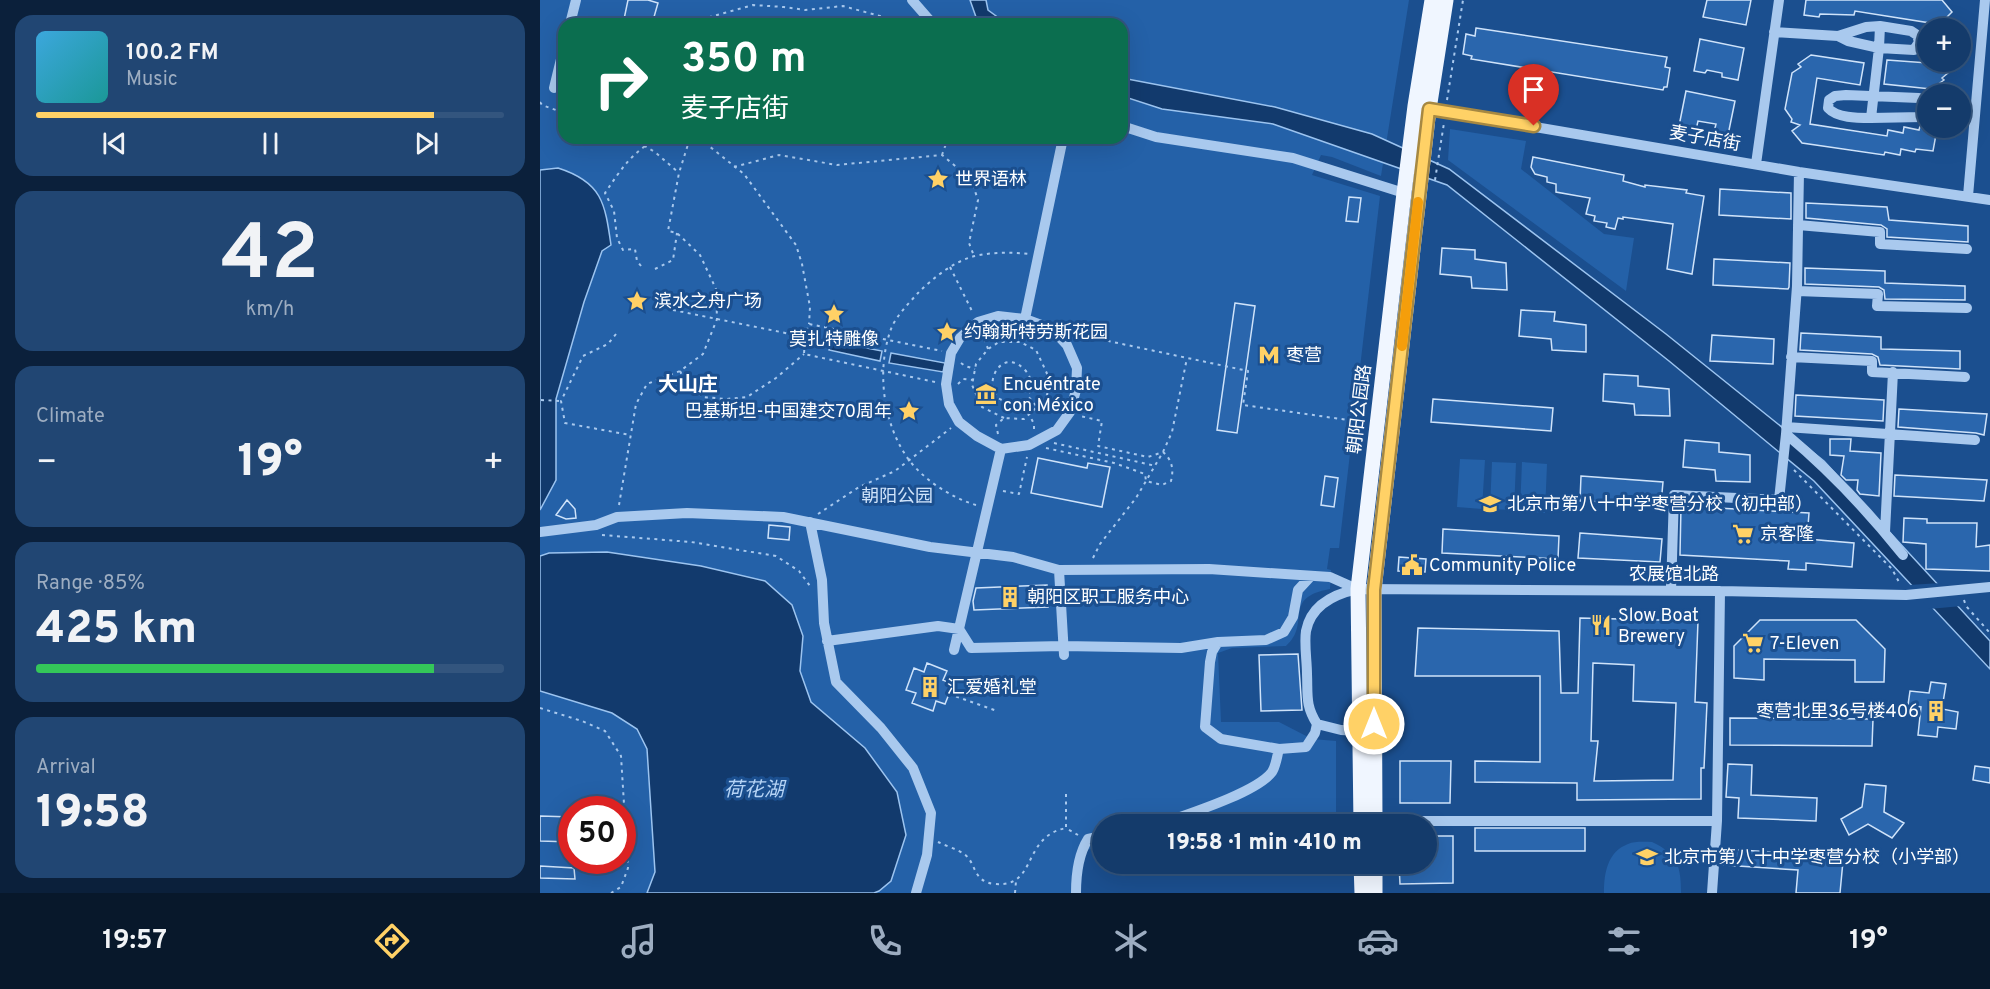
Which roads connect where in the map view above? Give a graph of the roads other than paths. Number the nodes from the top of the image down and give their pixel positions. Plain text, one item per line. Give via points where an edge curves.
1 (576, 0) edge
2 (912, 0) edge
3 (1432, 0) edge
4 (1446, 0) edge
5 (1779, 0) edge
6 (1984, 0) edge
7 (572, 18) edge
8 (928, 18) edge
9 (1880, 26) junction
10 (1774, 32) junction
11 (1838, 36) junction
12 (1879, 48) junction
13 (558, 72) edge
14 (554, 88) dead end
15 (1873, 97) junction
16 (1917, 98) edge
17 (1422, 108) junction
18 (1917, 117) edge
19 (1871, 118) junction
20 (1128, 128) edge
21 (1062, 144) edge
22 (1756, 164) junction
23 (1799, 171) junction
24 (1409, 191) junction
25 (1968, 196) junction
26 (1990, 200) edge
27 (1798, 225) junction
28 (1967, 249) dead end
29 (1797, 291) junction
30 (1967, 308) dead end
31 (1025, 318) junction
32 (1791, 357) junction
33 (1893, 372) junction
34 (1965, 377) dead end
35 (1786, 430) junction
36 (1890, 434) junction
37 (1975, 440) dead end
38 (1000, 448) junction
39 (810, 522) junction
40 (540, 532) edge
41 (1885, 532) junction
42 (977, 553) junction
43 (1904, 555) dead end
44 (1059, 570) junction
45 (1311, 576) junction
46 (1990, 587) edge
47 (1358, 589) junction
48 (1374, 590) junction
49 (1671, 590) junction
50 (1720, 591) junction
51 (959, 629) junction
52 (828, 641) junction
53 (1218, 642) junction
54 (954, 650) dead end
55 (1063, 650) junction
56 (1317, 724) junction
57 (1359, 731) junction
58 (1279, 749) junction
59 (1187, 814) edge
60 (1369, 814) edge
61 (1370, 814) edge
62 (1717, 821) junction
63 (1437, 823) edge
64 (1092, 838) edge
65 (1361, 874) edge
66 (1375, 874) edge
67 (916, 893) edge
68 (1076, 893) edge
69 (1362, 893) edge
70 (1375, 893) edge
71 (1712, 893) edge

1 - 7 street
2 - 8 street
3 - 17 main road, 朝阳公园路
4 - 17 main road, 朝阳公园路
5 - 10 street
6 - 25 street
9 - 11 street
9 - 12 street
9 - 12 street via 1911,31 1919,42 1914,50
10 - 11 street
10 - 22 street
11 - 12 street
12 - 15 street
13 - 14 street
15 - 16 street
15 - 19 street
15 - 19 street via 1835,96 1829,100 1828,108 1832,113
17 - 22 street, 麦子店街
17 - 24 main road, 朝阳公园路
18 - 19 street
20 - 24 street via 1156,137 1293,158
21 - 31 street
22 - 23 street, 麦子店街
23 - 25 street, 麦子店街
23 - 27 street
24 - 47 main road, 朝阳公园路
24 - 48 main road, 朝阳公园路
25 - 26 street, 麦子店街
27 - 28 street via 1880,232 1880,244
27 - 29 street
29 - 30 street via 1878,294 1878,306
29 - 32 street
31 - 38 street via 1052,328 1067,345 1077,368 1076,390 1070,412 1057,430 1029,445
31 - 38 street via 998,316 978,322 960,338 951,353 946,384 949,404 958,422
32 - 33 street via 1872,361 1872,372
32 - 35 street
33 - 34 street
33 - 36 street
35 - 36 street
35 - 41 street
35 - 49 street via 1779,500 1674,495
36 - 37 street
36 - 41 street
38 - 42 street
39 - 40 street via 783,517 687,513 617,517 596,525
39 - 42 street
39 - 52 street via 822,580
41 - 43 street
42 - 44 street via 1013,557
42 - 51 street
44 - 45 street via 1209,569
44 - 55 street
45 - 47 street via 1330,577
45 - 53 street via 1298,590 1293,617 1284,632 1266,640
46 - 50 street, 农展馆北路 via 1910,595
47 - 48 street, 农展馆北路
47 - 56 street via 1324,602 1306,632 1308,710
47 - 57 main road, 朝阳公园路
48 - 49 street, 农展馆北路
48 - 61 main road, 朝阳公园路
49 - 50 street, 农展馆北路
50 - 62 street
51 - 52 street via 938,626
51 - 54 street
51 - 55 street via 971,648
52 - 67 street via 836,682 913,768 931,813 927,855
53 - 55 street via 1181,648
53 - 58 street via 1210,662 1205,727 1221,739
56 - 57 street
56 - 58 street via 1306,747
57 - 60 main road, 朝阳公园路
58 - 59 street via 1274,770 1260,783
62 - 63 street
62 - 71 street
64 - 68 street via 1082,849
65 - 69 main road
66 - 70 main road

